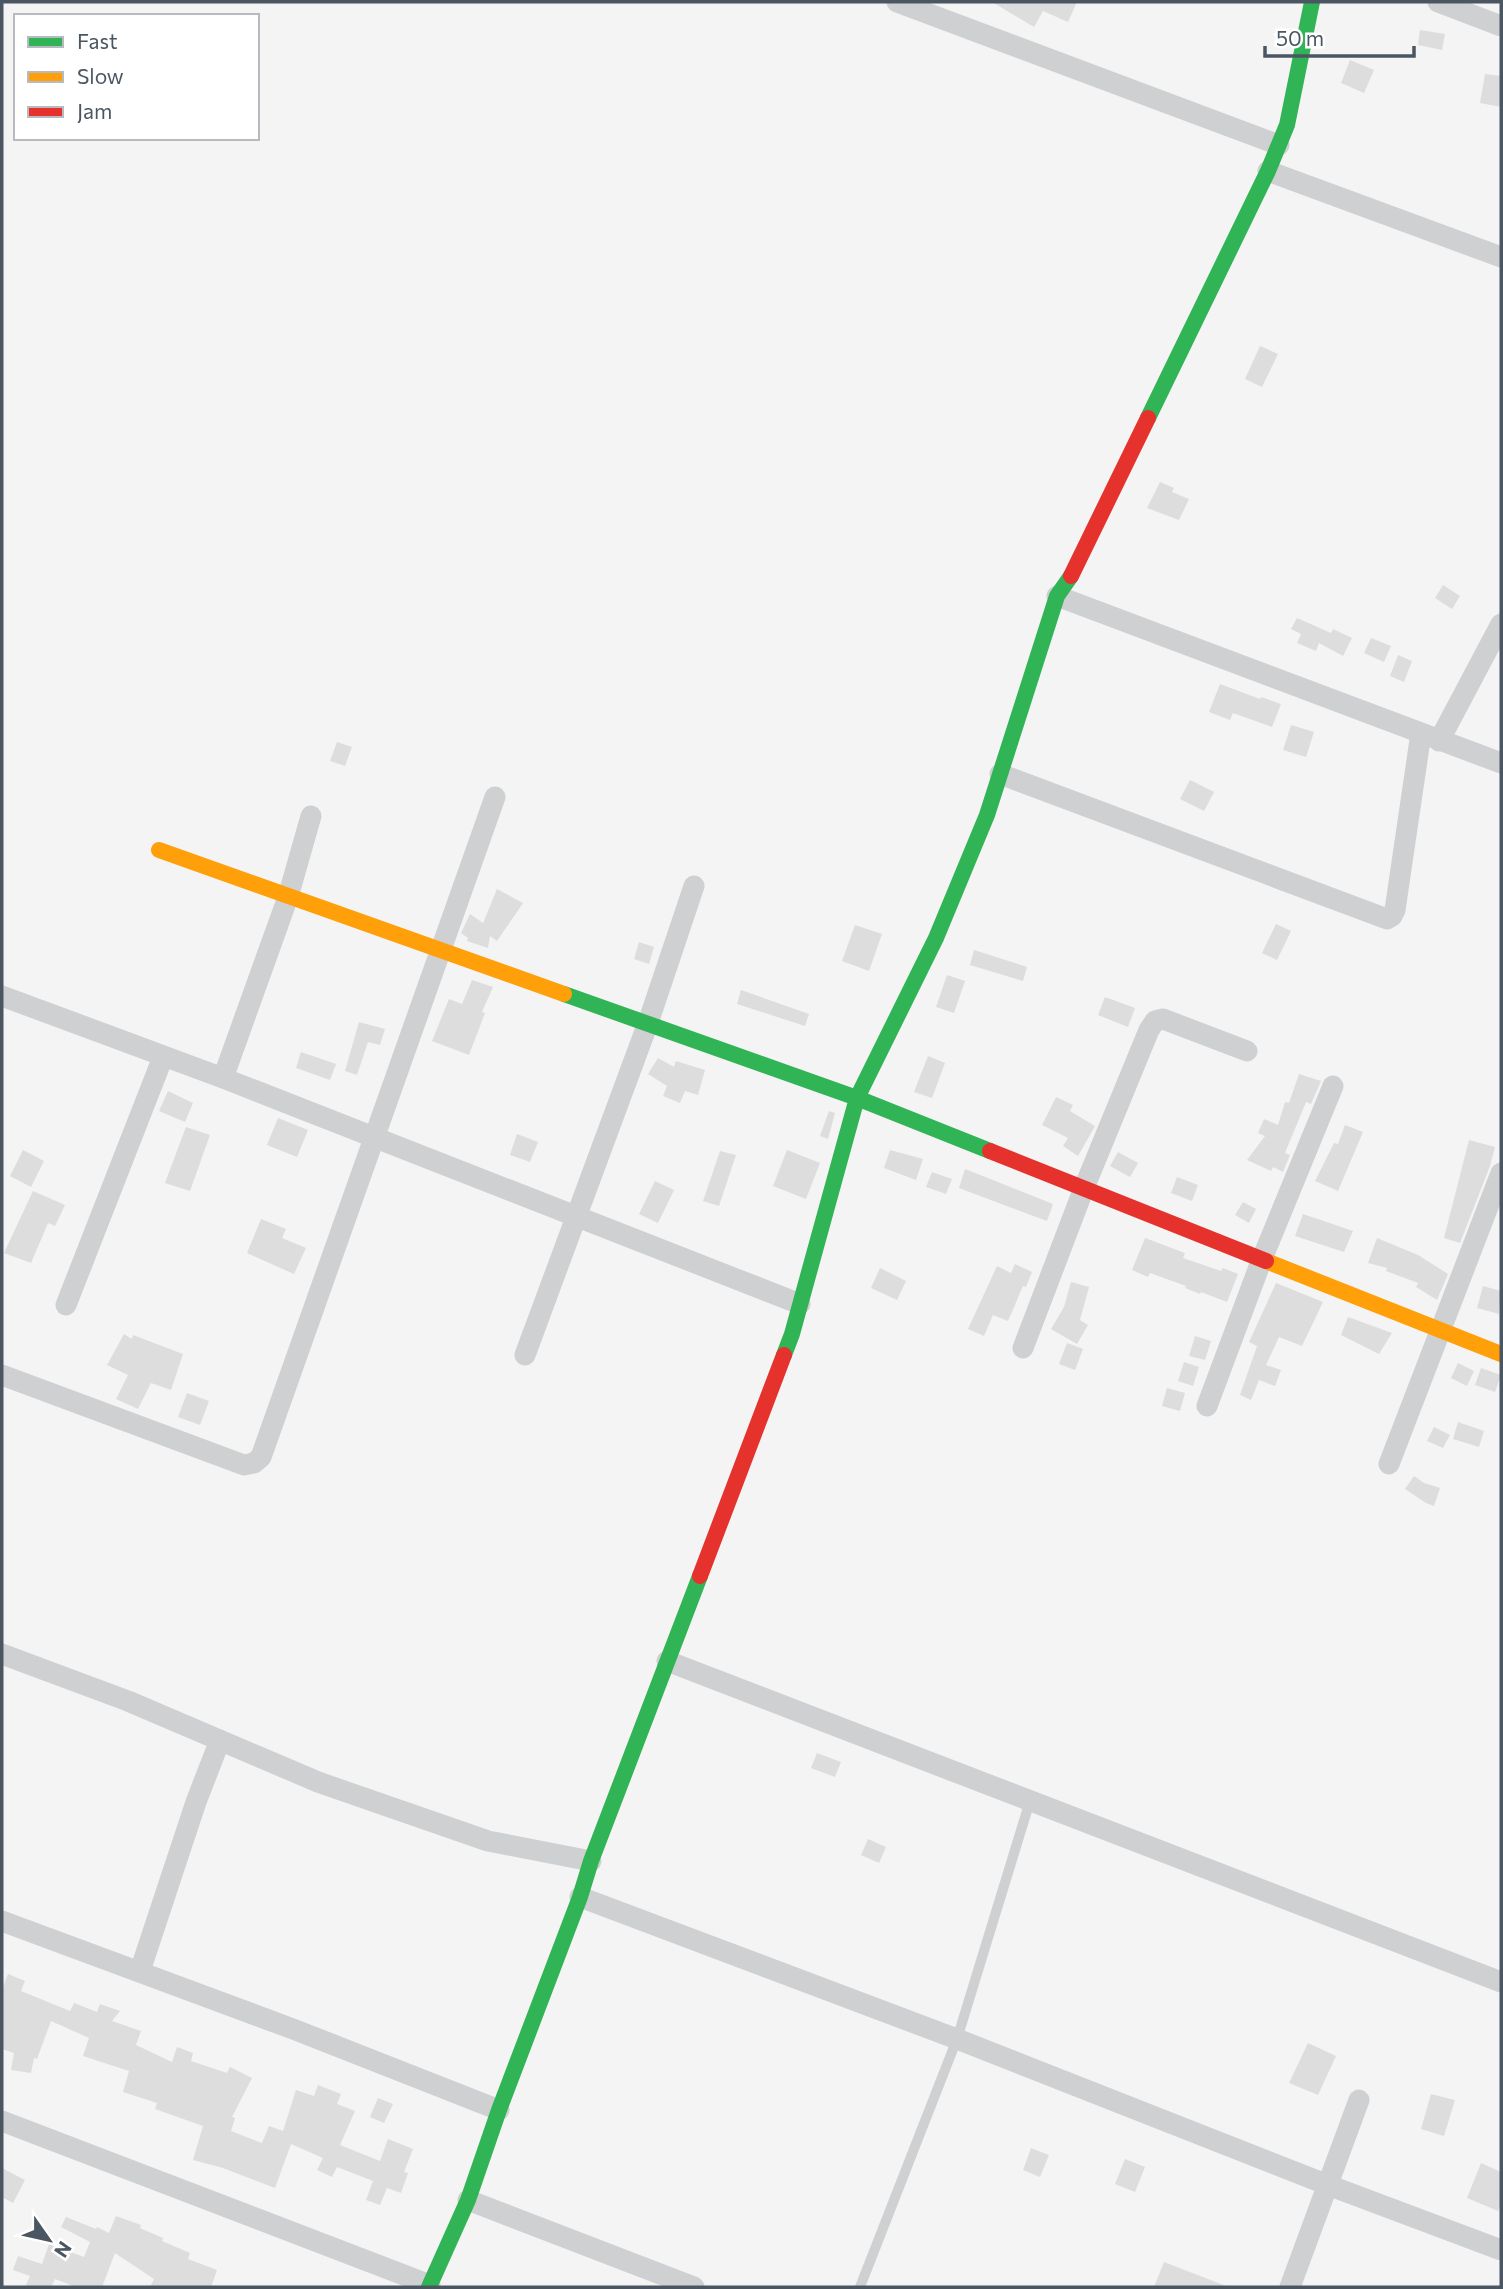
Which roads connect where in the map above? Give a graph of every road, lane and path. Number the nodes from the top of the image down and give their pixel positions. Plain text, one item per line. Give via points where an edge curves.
1 (897, 2) edge
2 (1312, 2) edge
3 (1438, 2) edge
4 (928, 7) edge
5 (1501, 26) edge
6 (1279, 145) junction
7 (1268, 171) junction
8 (1501, 257) edge
9 (1057, 596) junction
10 (1501, 624) edge
11 (1430, 737) junction
12 (1501, 763) edge
13 (1000, 774) junction
14 (495, 797) dead end
15 (311, 816) dead end
16 (159, 850) dead end
17 (694, 886) dead end
18 (288, 897) junction
19 (442, 951) junction
20 (2, 996) edge
21 (648, 1023) junction
22 (1247, 1051) dead end
23 (163, 1057) junction
24 (223, 1078) junction
25 (1333, 1086) dead end
26 (857, 1098) junction
27 (373, 1138) junction
28 (1501, 1174) edge
29 (1084, 1188) junction
30 (576, 1216) junction
31 (1262, 1259) junction
32 (800, 1304) junction
33 (66, 1305) dead end
34 (1441, 1330) junction
35 (1023, 1348) dead end
36 (1501, 1354) edge
37 (525, 1355) dead end
38 (2, 1375) edge
39 (1207, 1406) dead end
40 (1389, 1464) dead end
41 (2, 1654) edge
42 (667, 1661) junction
43 (220, 1740) junction
44 (1030, 1801) junction
45 (591, 1861) junction
46 (580, 1897) junction
47 (2, 1921) edge
48 (140, 1971) junction
49 (1501, 1982) edge
50 (957, 2039) junction
51 (1359, 2100) dead end
52 (499, 2110) junction
53 (2, 2121) edge
54 (1328, 2185) junction
55 (468, 2200) junction
56 (1501, 2250) edge
57 (429, 2286) edge
58 (687, 2286) edge
59 (860, 2287) edge
60 (1290, 2287) edge

1 - 4 street
2 - 6 street
3 - 5 street
4 - 6 street
6 - 7 street
7 - 8 street
7 - 9 street via 1081,558
9 - 11 street
9 - 13 street
10 - 11 street
11 - 12 street
11 - 13 street via 1395,910 1387,919
13 - 26 street via 936,938
14 - 19 street
15 - 18 street
16 - 18 street
17 - 21 street
18 - 19 street
18 - 24 street
19 - 21 street
19 - 27 street
20 - 23 street
21 - 26 street
21 - 30 street
22 - 29 street via 1163,1019 1155,1021
23 - 24 street
23 - 33 street
24 - 27 street
25 - 31 street
26 - 29 street
26 - 32 street
27 - 30 street
27 - 38 street via 261,1457 254,1462 244,1465
28 - 34 street
29 - 31 street
29 - 35 street
30 - 32 street
30 - 37 street
31 - 34 street
31 - 39 street
32 - 42 street
34 - 36 street
34 - 40 street
41 - 43 street
42 - 44 street
42 - 45 street
43 - 45 street via 318,1783 488,1841
43 - 48 street
44 - 49 street
44 - 50 lane
45 - 46 street
46 - 50 street
46 - 52 street
47 - 48 street
48 - 52 street
50 - 54 street
50 - 59 lane
51 - 54 street
52 - 55 street
53 - 57 street
54 - 56 street
54 - 60 street
55 - 57 street
55 - 58 street

